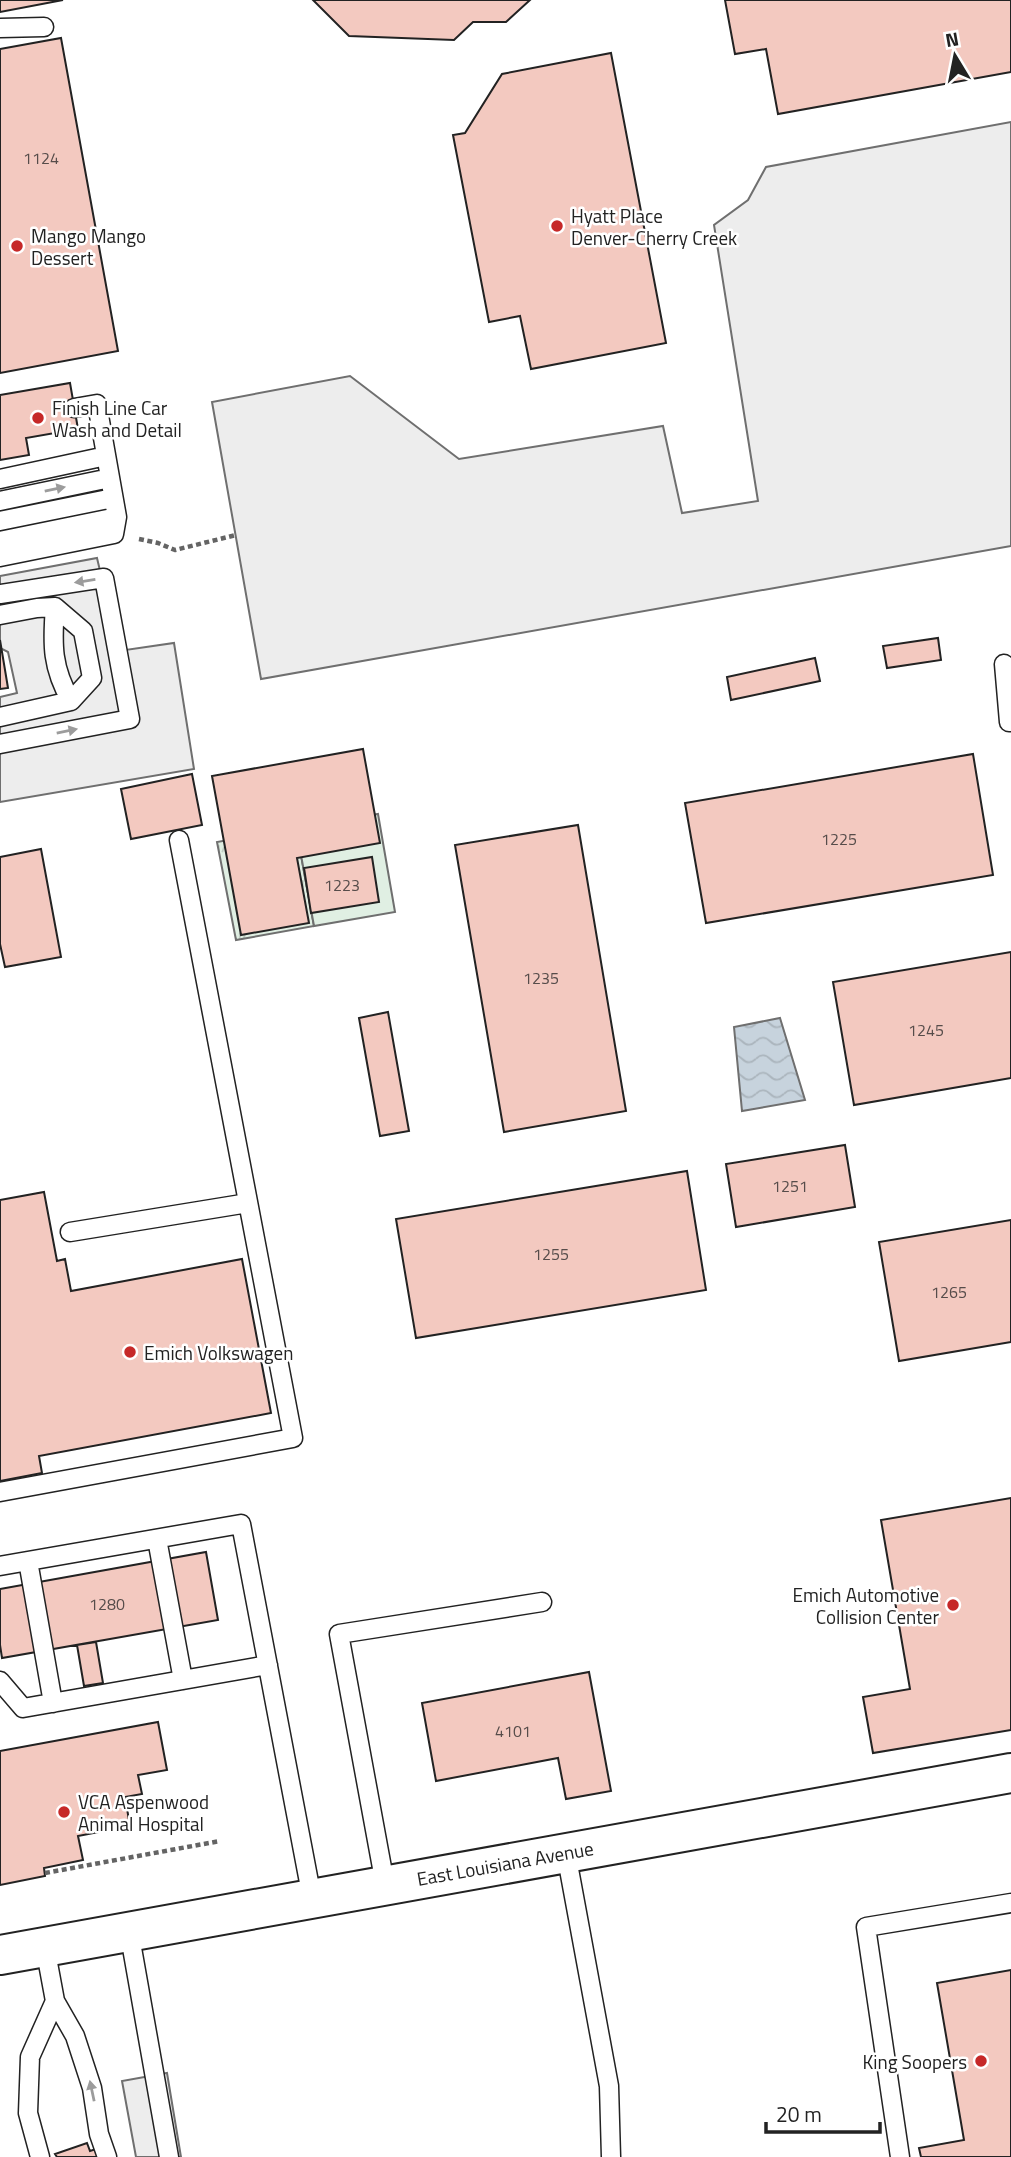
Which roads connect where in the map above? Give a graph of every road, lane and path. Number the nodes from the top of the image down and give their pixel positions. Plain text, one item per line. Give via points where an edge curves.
1 (44, 27) dead end
2 (0, 28) edge
3 (74, 408) dead end
4 (106, 456) junction
5 (110, 478) junction
6 (0, 479) edge
7 (113, 498) junction
8 (0, 501) edge
9 (117, 517) junction
10 (0, 521) edge
11 (236, 535) dead end
12 (0, 541) edge
13 (158, 543) dead end
14 (0, 557) edge
15 (0, 594) edge
16 (55, 607) junction
17 (0, 615) edge
18 (1004, 664) dead end
19 (71, 701) junction
20 (0, 717) edge
21 (1010, 726) edge
22 (0, 744) edge
23 (178, 840) dead end
24 (248, 1203) junction
25 (69, 1232) dead end
26 (0, 1492) edge
27 (157, 1539) junction
28 (28, 1561) junction
29 (0, 1566) edge
30 (542, 1602) dead end
31 (268, 1665) junction
32 (183, 1680) junction
33 (0, 1681) edge
34 (52, 1703) junction
35 (1011, 1773) edge
36 (220, 1841) dead end
37 (566, 1853) junction
38 (45, 1873) dead end
39 (385, 1884) junction
40 (312, 1898) junction
41 (1011, 1903) edge
42 (129, 1931) junction
43 (45, 1947) junction
44 (0, 1955) edge
45 (54, 2001) junction
46 (40, 2157) edge
47 (107, 2157) edge
48 (169, 2157) edge
49 (611, 2157) edge
50 (900, 2157) edge

1 - 2 lane
3 - 4 lane via 97,404
4 - 5 lane
4 - 6 lane
5 - 7 lane
8 -> 5 lane
7 - 9 lane
7 - 10 lane
9 - 12 lane
9 - 14 lane via 114,534
11 - 13 path via 175,550
22 -> 15 lane via 130,719 104,578
16 - 17 lane
16 - 19 lane via 58,679
16 - 19 lane via 83,631 92,678
18 - 21 lane
19 - 20 lane
23 - 24 lane
24 - 25 lane
24 - 26 lane via 293,1438
27 - 28 lane
27 - 31 lane via 241,1524
27 - 32 lane
28 - 29 lane
28 - 34 lane
30 - 39 lane via 339,1634
31 - 32 lane
31 - 40 lane
32 - 34 lane
33 - 34 lane via 23,1708
35 - 37 street, East Louisiana Avenue
36 - 38 path
37 - 39 street, East Louisiana Avenue
37 - 49 lane via 609,2086
39 - 40 street, East Louisiana Avenue
40 - 42 street, East Louisiana Avenue
41 - 50 lane via 866,1927
42 - 43 street, East Louisiana Avenue
42 - 48 lane
43 - 44 street, East Louisiana Avenue
43 - 45 lane
45 - 46 lane via 30,2057 28,2113
47 -> 45 lane via 75,2036

